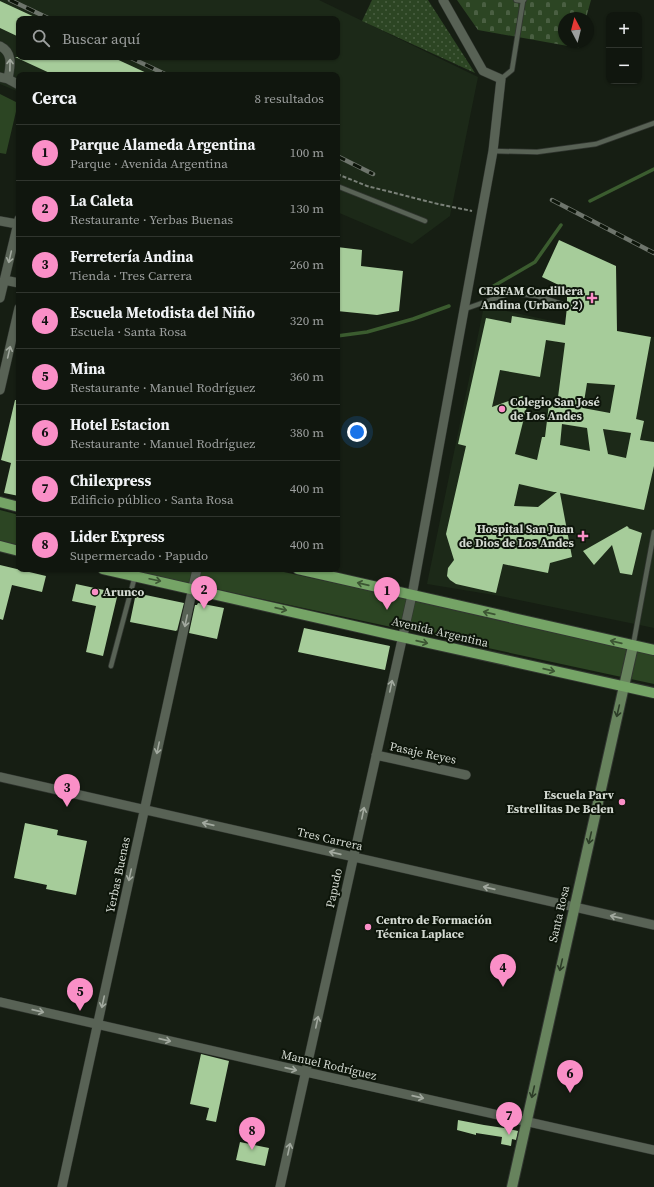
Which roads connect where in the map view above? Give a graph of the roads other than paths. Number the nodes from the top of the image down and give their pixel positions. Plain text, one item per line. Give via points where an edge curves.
1 (443, 0) edge
2 (516, 0) edge
3 (523, 1) edge
4 (0, 46) edge
5 (4, 78) edge
6 (501, 78) junction
7 (16, 84) edge
8 (654, 123) edge
9 (493, 151) junction
10 (340, 187) edge
11 (0, 221) edge
12 (425, 221) dead end
13 (16, 222) edge
14 (16, 230) edge
15 (4, 280) junction
16 (16, 282) edge
17 (0, 298) edge
18 (562, 304) dead end
19 (465, 309) junction
20 (16, 321) edge
21 (0, 390) edge
22 (0, 502) edge
23 (16, 505) edge
24 (654, 532) edge
25 (0, 546) edge
26 (16, 550) edge
27 (117, 572) edge
28 (196, 572) edge
29 (311, 572) edge
30 (135, 576) junction
31 (193, 589) junction
32 (412, 595) junction
33 (402, 637) junction
34 (632, 646) junction
35 (654, 650) edge
36 (111, 666) dead end
37 (623, 686) junction
38 (654, 693) edge
39 (376, 755) junction
40 (466, 775) dead end
41 (0, 777) edge
42 (145, 810) junction
43 (353, 857) junction
44 (574, 907) junction
45 (654, 926) edge
46 (0, 1002) edge
47 (98, 1024) junction
48 (306, 1072) junction
49 (526, 1121) junction
50 (654, 1150) edge
51 (62, 1187) edge
52 (280, 1187) edge
53 (512, 1187) edge

1 - 6 street via 483,71
2 - 3 lane
3 - 6 lane via 512,70
5 -> 4 street via 11,66 8,52
5 - 7 street
6 - 9 street, Papudo
8 - 9 lane via 596,144 537,152
9 - 19 street, Papudo
10 - 12 lane
11 - 13 street
14 -> 15 street
15 - 16 street
15 - 17 street
18 - 19 lane via 537,296 510,293
19 - 32 street, Papudo
21 -> 20 street
22 - 23 main road
24 - 34 lane
25 - 26 main road
27 - 30 main road, Avenida Argentina
28 - 31 street, Yerbas Buenas
32 -> 29 main road
30 -> 31 main road, Avenida Argentina
30 - 36 lane
31 -> 33 main road, Avenida Argentina
31 -> 42 street, Yerbas Buenas
32 - 33 street, Papudo
34 -> 32 main road
33 -> 37 main road, Avenida Argentina
39 -> 33 street, Papudo
34 - 35 main road
34 - 37 main road, Santa Rosa
37 - 38 main road, Avenida Argentina
37 -> 44 main road, Santa Rosa
39 - 40 street, Pasaje Reyes
43 -> 39 street, Papudo
41 - 42 street, Tres Carrera
43 -> 42 street, Tres Carrera
42 -> 47 street, Yerbas Buenas
44 -> 43 street, Tres Carrera
48 -> 43 street, Papudo
45 -> 44 street, Tres Carrera
44 -> 49 main road, Santa Rosa
46 -> 47 street, Manuel Rodríguez
47 -> 48 street, Manuel Rodríguez
47 - 51 street, Yerbas Buenas
48 -> 49 street, Manuel Rodríguez
52 -> 48 street, Papudo
49 - 50 street, Manuel Rodríguez
49 - 53 main road, Santa Rosa

